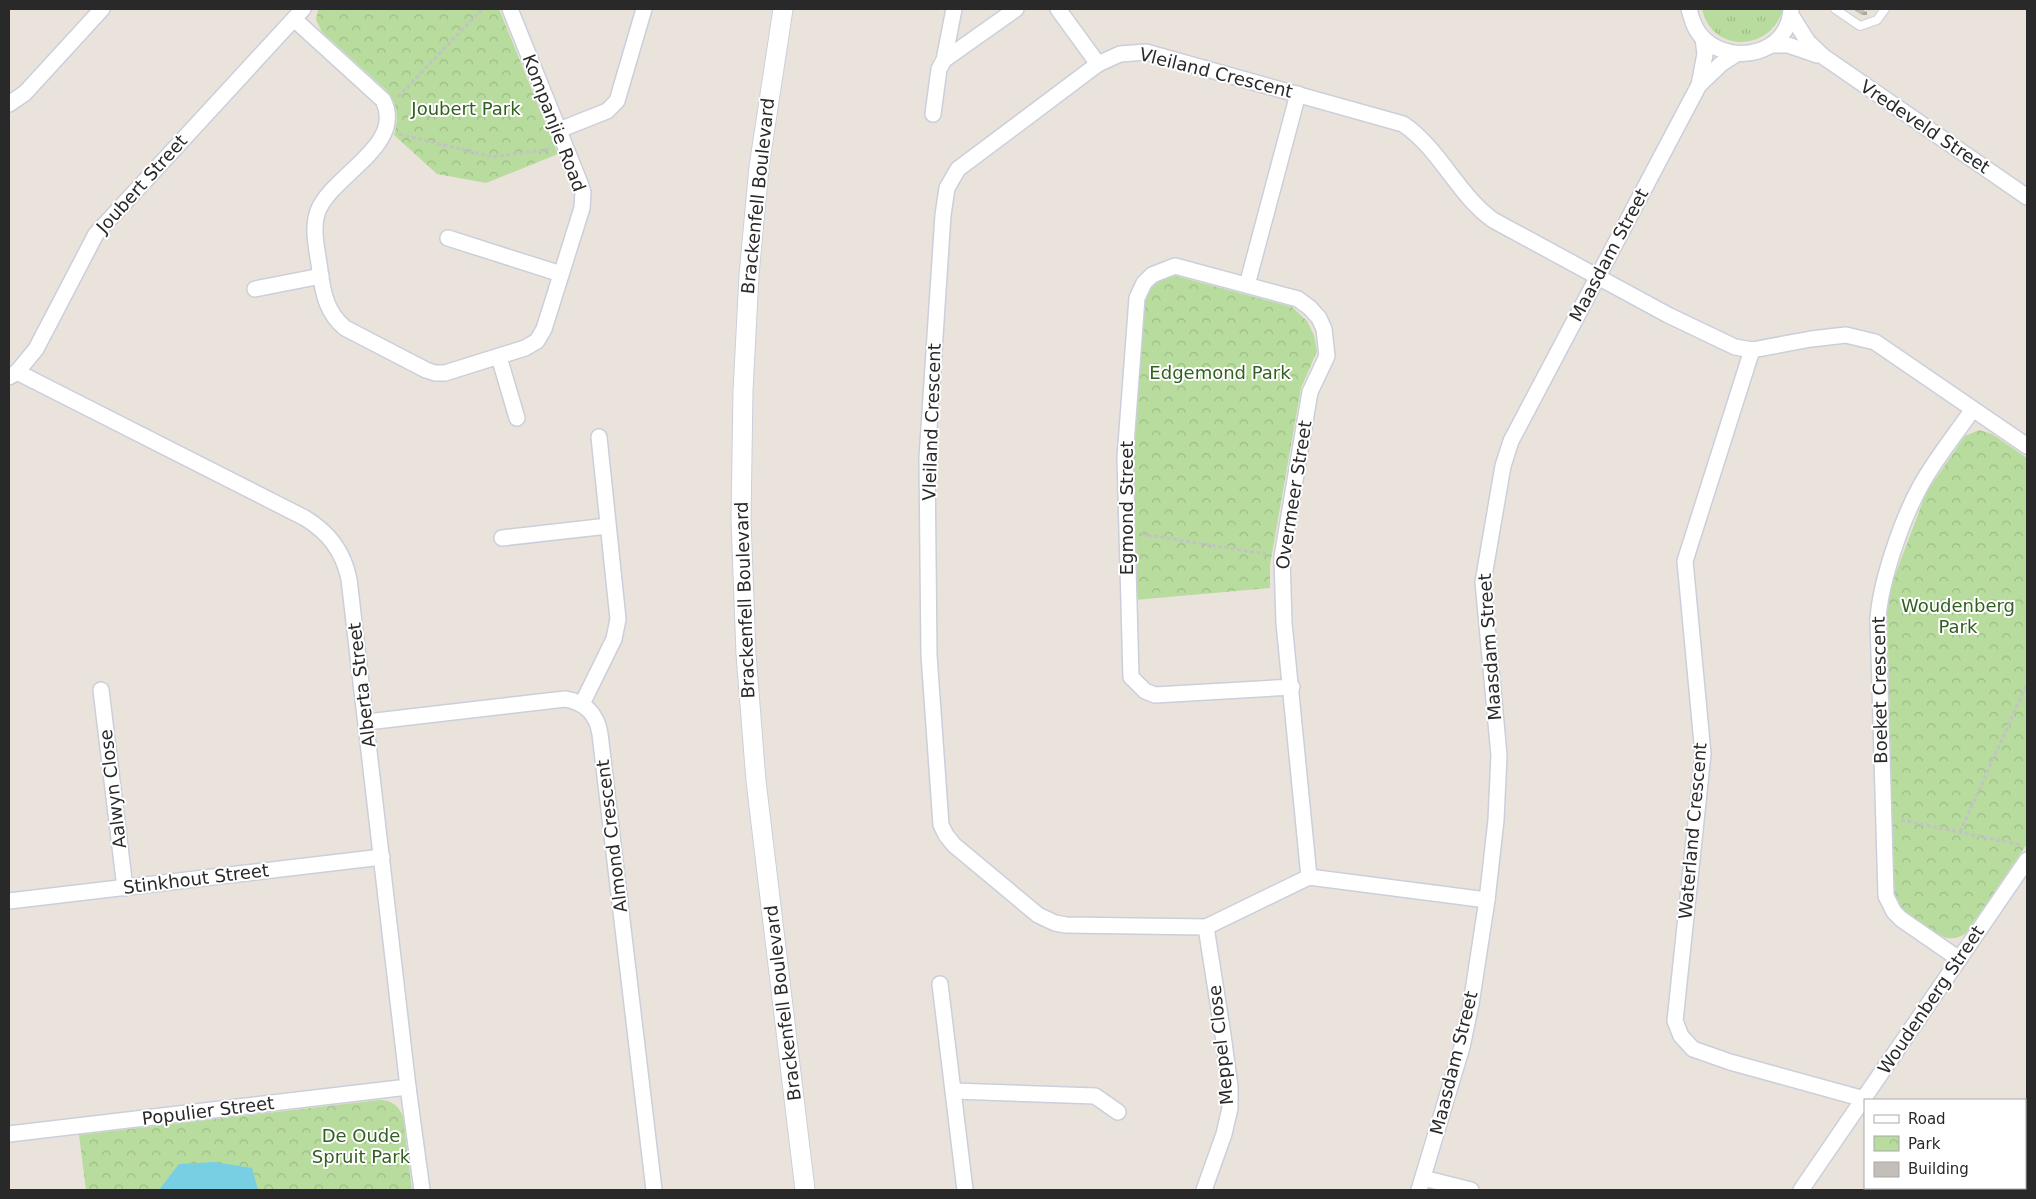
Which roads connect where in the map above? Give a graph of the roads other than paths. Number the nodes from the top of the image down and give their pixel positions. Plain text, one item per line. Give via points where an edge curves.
1 (102, 9) edge
2 (510, 9) edge
3 (644, 9) edge
4 (783, 9) edge
5 (954, 9) edge
6 (1016, 9) edge
7 (1058, 9) edge
8 (1689, 9) edge
9 (1835, 9) edge
10 (1884, 9) edge
11 (1791, 12) edge
12 (299, 14) edge
13 (1703, 38) junction
14 (1771, 45) junction
15 (1734, 55) junction
16 (1824, 57) junction
17 (944, 60) junction
18 (1098, 64) junction
19 (1699, 85) junction
20 (1298, 94) junction
21 (9, 104) edge
22 (933, 114) dead end
23 (559, 130) junction
24 (2027, 197) edge
25 (448, 238) dead end
26 (562, 274) junction
27 (321, 276) junction
28 (1598, 276) junction
29 (1247, 285) junction
30 (255, 289) dead end
31 (1752, 350) junction
32 (499, 357) junction
33 (13, 374) edge
34 (1973, 409) junction
35 (517, 418) dead end
36 (599, 437) dead end
37 (2027, 446) edge
38 (608, 526) junction
39 (502, 538) dead end
40 (1292, 686) junction
41 (101, 690) dead end
42 (582, 704) junction
43 (367, 722) junction
44 (382, 857) junction
45 (2027, 860) edge
46 (1310, 877) junction
47 (125, 888) junction
48 (1487, 900) junction
49 (9, 902) edge
50 (1206, 927) junction
51 (1959, 959) junction
52 (940, 984) dead end
53 (408, 1087) junction
54 (954, 1091) junction
55 (1864, 1099) junction
56 (1118, 1112) dead end
57 (9, 1134) edge
58 (1421, 1184) edge
59 (422, 1190) edge
60 (654, 1190) edge
61 (805, 1190) edge
62 (965, 1190) edge
63 (1204, 1190) edge
64 (1471, 1190) edge
65 (1801, 1190) edge

1 - 21 street via 25,93
2 - 23 street, Kompanjie Road
3 - 23 street via 617,101 607,111
4 - 61 street, Brackenfell Boulevard via 759,167 749,266 742,391 741,529 755,772
5 - 17 street
6 - 17 street
7 - 18 street
8 - 13 street via 1693,24
9 - 10 lane via 1860,26 1877,20
11 - 14 street via 1783,32
11 - 16 street, Vredeveld Street via 1808,42
12 - 27 street, Kompanjie Road via 383,100 388,114 386,130 379,142 318,211 316,230
12 - 33 street, Joubert Street via 96,234 36,349
13 - 15 street via 1717,50
13 - 19 street, Maasdam Street via 1705,54
14 - 15 street via 1754,53
14 - 16 street, Vredeveld Street via 1788,45
15 - 19 street, Maasdam Street
16 - 24 street, Vredeveld Street
17 - 22 street via 939,69
18 - 20 street, Vleiland Crescent via 1120,54 1146,52
18 - 50 street, Vleiland Crescent via 958,169 947,188 927,458 929,655 942,825 954,845 1046,919 1066,925
19 - 28 street, Maasdam Street
20 - 28 street, Vleiland Crescent via 1403,124 1420,137 1481,211
20 - 29 street
23 - 26 street, Kompanjie Road via 583,192
25 - 26 street
26 - 32 street, Kompanjie Road via 541,335 526,348
27 - 30 street
27 - 32 street, Kompanjie Road via 325,300 337,322 426,370 445,373
28 - 31 street via 1716,339
28 - 48 street, Maasdam Street via 1511,441 1502,466 1485,559 1482,593 1499,755
29 - 40 street, Overmeer Street via 1298,299 1310,308 1324,329 1327,356 1310,392 1282,557 1284,622
29 - 40 street, Egmond Street via 1175,266 1152,275 1137,298 1125,458 1131,677 1138,686 1155,695
31 - 34 street via 1846,335 1875,342
31 - 55 street, Waterland Crescent via 1684,561 1703,754 1675,1021 1681,1036 1693,1048 1730,1062
32 - 35 street
33 - 43 street, Alberta Street via 305,518 327,534 342,555 350,579
34 - 37 street
34 - 51 street, Boeket Crescent via 1921,485 1884,582 1878,618 1885,889 1889,903 1901,919
36 - 38 street
38 - 39 street
38 - 42 street via 617,629
40 - 46 street, Overmeer Street
41 - 47 street, Aalwyn Close
42 - 43 street via 565,699
42 - 60 street, Almond Crescent via 595,717 600,734
43 - 44 street, Alberta Street
44 - 47 street, Stinkhout Street
44 - 53 street, Alberta Street
45 - 51 street, Woudenberg Street
46 - 48 street
46 - 50 street, Vleiland Crescent
47 - 49 street, Stinkhout Street
48 - 58 street, Maasdam Street via 1462,1046
50 - 63 street, Meppel Close via 1230,1087 1230,1108
51 - 55 street, Woudenberg Street
52 - 54 street
53 - 57 street, Populier Street
53 - 59 street, Alberta Street
54 - 56 street via 1094,1096
54 - 62 street
55 - 65 street, Woudenberg Street
58 - 64 street

